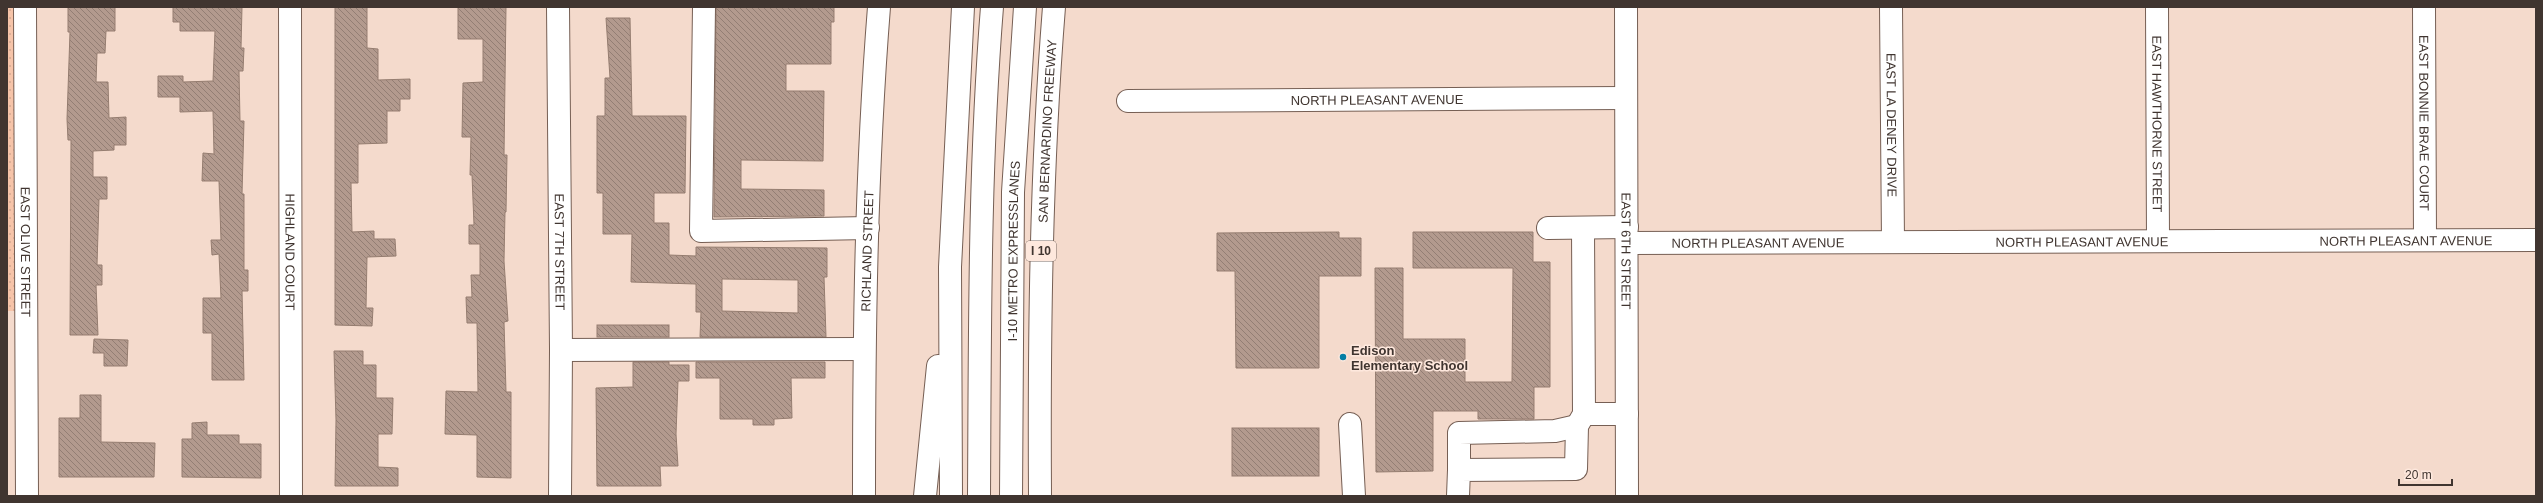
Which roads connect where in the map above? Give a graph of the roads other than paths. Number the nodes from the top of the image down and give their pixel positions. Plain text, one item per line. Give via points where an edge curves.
1 (25, 7) edge
2 (290, 7) edge
3 (558, 7) edge
4 (704, 7) edge
5 (879, 7) edge
6 (963, 7) edge
7 (992, 7) edge
8 (1025, 7) edge
9 (1054, 7) edge
10 (1626, 7) edge
11 (1891, 7) edge
12 (2157, 7) edge
13 (2424, 7) edge
14 (1626, 98) junction
15 (1128, 101) dead end
16 (868, 228) junction
17 (1548, 228) dead end
18 (1583, 228) junction
19 (1627, 235) junction
20 (2425, 240) junction
21 (2536, 240) edge
22 (2158, 241) junction
23 (1892, 242) junction
24 (950, 267) junction
25 (864, 349) junction
26 (561, 350) junction
27 (1627, 414) junction
28 (1580, 420) junction
29 (1350, 424) dead end
30 (1459, 470) junction
31 (27, 496) edge
32 (291, 496) edge
33 (560, 496) edge
34 (864, 496) edge
35 (925, 496) edge
36 (951, 496) edge
37 (979, 496) edge
38 (1011, 496) edge
39 (1040, 496) edge
40 (1354, 496) edge
41 (1458, 496) edge
42 (1627, 496) edge

1 - 31 main road, EAST OLIVE STREET
2 - 32 main road, HIGHLAND COURT
3 - 26 main road, EAST 7TH STREET
4 - 16 main road via 701,231
5 - 16 main road, RICHLAND STREET via 872,89
6 - 24 main road
7 - 37 main road via 980,258
8 - 38 main road, I-10 METRO EXPRESSLANES via 1013,192
9 - 39 main road, SAN BERNARDINO FREEWAY / I 10 via 1044,154 1041,249
10 - 14 main road, EAST 6TH STREET
11 - 23 main road, EAST LA DENEY DRIVE
12 - 22 main road, EAST HAWTHORNE STREET
13 - 20 main road, EAST BONNIE BRAE COURT
14 - 15 main road, NORTH PLEASANT AVENUE
14 - 19 main road, EAST 6TH STREET
16 - 25 main road, RICHLAND STREET
17 - 18 main road, NORTH PLEASANT AVENUE
18 - 19 main road, NORTH PLEASANT AVENUE
18 - 28 main road
19 - 23 main road, NORTH PLEASANT AVENUE
19 - 27 main road, EAST 6TH STREET
20 - 21 main road, NORTH PLEASANT AVENUE
20 - 22 main road, NORTH PLEASANT AVENUE
22 - 23 main road, NORTH PLEASANT AVENUE
24 - 35 main road
24 - 36 main road
25 - 26 main road
25 - 34 main road, RICHLAND STREET
26 - 33 main road, EAST 7TH STREET
27 - 28 main road
27 - 42 main road, EAST 6TH STREET
28 - 30 main road via 1554,431 1459,433
28 - 30 main road via 1576,469
29 - 40 main road
30 - 41 main road

